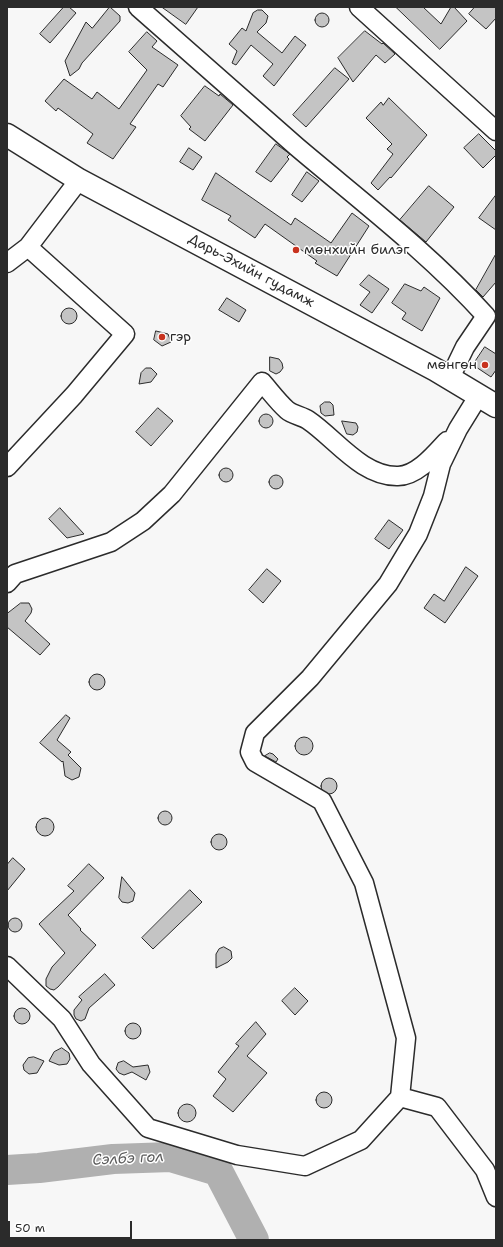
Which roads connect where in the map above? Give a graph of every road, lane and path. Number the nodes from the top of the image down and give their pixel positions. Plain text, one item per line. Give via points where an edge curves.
1 (138, 7) edge
2 (359, 7) edge
3 (496, 131) edge
4 (7, 135) edge
5 (80, 180) junction
6 (28, 247) junction
7 (7, 263) edge
8 (450, 378) junction
9 (488, 401) edge
10 (458, 429) junction
11 (7, 467) edge
12 (7, 582) edge
13 (7, 966) edge
14 (400, 1097) junction
15 (496, 1197) edge

1 - 8 street via 297,146 410,240 455,282 486,316 465,348
2 - 3 street
4 - 5 main road, Дарь-Эхийн гудамж
5 - 6 street
5 - 8 main road, Дарь-Эхийн гудамж
6 - 7 street
6 - 11 street via 125,334 74,395
8 - 9 main road, Дарь-Эхийн гудамж
9 - 10 street
10 - 12 street via 435,454 414,471 399,476 383,474 343,450 308,420 288,411 262,382 172,494 143,521 112,542 15,574
10 - 14 street via 441,464 433,496 418,534 388,584 310,678 255,734 250,752 256,762 322,801 364,882 406,1038
13 - 14 street via 62,1019 91,1064 148,1128 237,1155 305,1166 361,1140
14 - 15 street via 437,1108 485,1170

